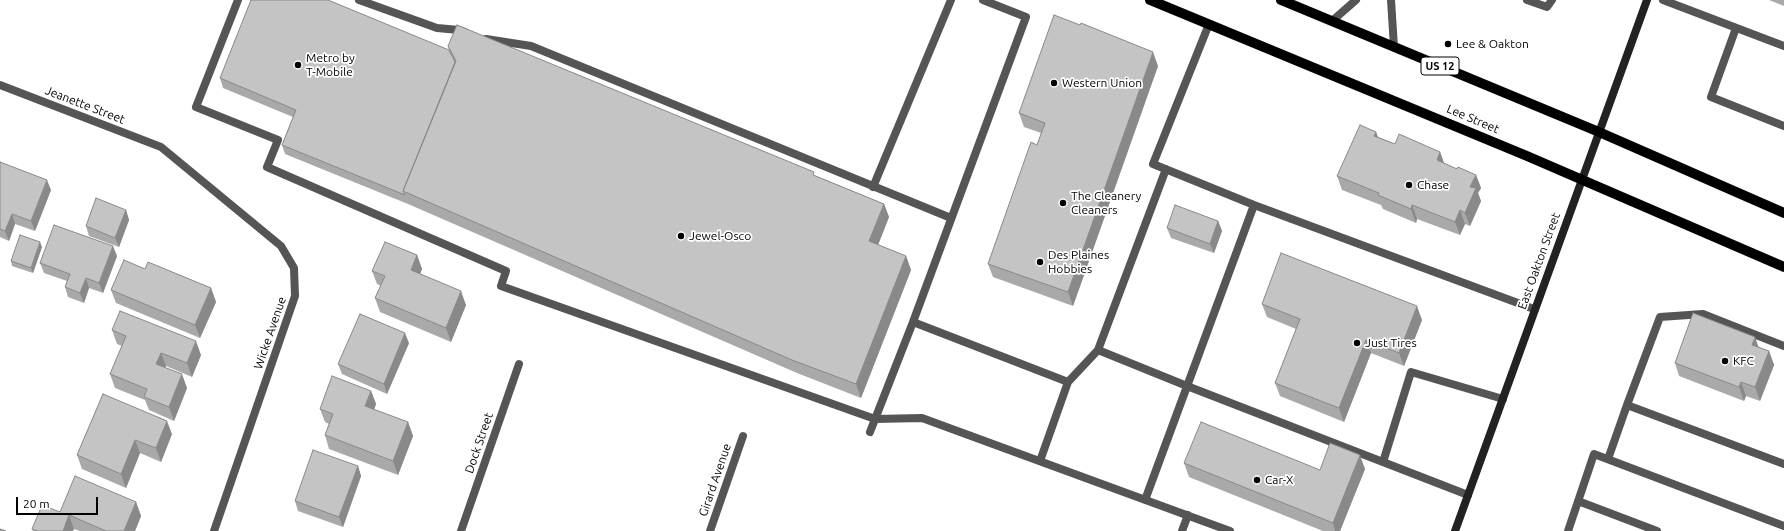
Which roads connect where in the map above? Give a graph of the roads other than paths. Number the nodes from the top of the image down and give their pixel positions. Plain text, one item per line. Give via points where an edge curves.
1 (238, 0) edge
2 (359, 0) edge
3 (951, 0) edge
4 (983, 0) edge
5 (1150, 0) edge
6 (1281, 0) edge
7 (1356, 0) edge
8 (1391, 0) edge
9 (1527, 0) edge
10 (1552, 0) edge
11 (1646, 0) edge
12 (1663, 0) edge
13 (1332, 21) junction
14 (1209, 24) junction
15 (1736, 28) junction
16 (1784, 46) edge
17 (1394, 47) junction
18 (0, 85) edge
19 (1784, 126) edge
20 (1599, 132) junction
21 (161, 147) joint
22 (1166, 169) junction
23 (1582, 180) junction
24 (873, 187) junction
25 (1254, 205) junction
26 (1784, 214) edge
27 (951, 218) junction
28 (1784, 267) edge
29 (1534, 310) junction
30 (913, 322) junction
31 (1784, 346) edge
32 (1098, 350) junction
33 (519, 364) dead end
34 (1068, 382) junction
35 (1187, 386) junction
36 (1503, 399) junction
37 (1627, 405) junction
38 (875, 419) junction
39 (870, 432) dead end
40 (743, 436) dead end
41 (1608, 459) junction
42 (1040, 461) junction
43 (1384, 462) junction
44 (1784, 464) edge
45 (1468, 495) junction
46 (1144, 500) junction
47 (1578, 501) junction
48 (1188, 515) junction
49 (1784, 526) edge
50 (214, 531) edge
51 (461, 531) edge
52 (710, 531) edge
53 (1182, 531) edge
54 (1230, 531) edge
55 (1455, 531) edge
56 (1568, 531) edge
57 (1657, 531) edge

1 - 38 street via 196,107 278,140 267,167 506,272 501,286
2 - 24 street via 437,28 459,30 475,36 531,46
3 - 24 street
4 - 27 street via 1026,17
5 - 14 main road, Lee Street
6 - 13 main road, US 12
7 - 13 street
8 - 17 street
9 - 10 street via 1547,7
11 - 20 main road, East Oakton Street
12 - 15 street
13 - 17 main road, US 12
14 - 22 street via 1153,164
14 - 23 main road, Lee Street
15 - 16 street
15 - 19 street via 1711,97
17 - 20 main road, US 12
18 - 21 street, Jeanette Street
20 - 23 main road, East Oakton Street
20 - 26 main road, US 12
21 - 50 street, Wicke Avenue via 281,246 294,268 295,296
22 - 25 street
22 - 32 street
23 - 28 main road, Lee Street
23 - 29 main road, East Oakton Street
24 - 27 street
25 - 29 street
25 - 35 street
27 - 30 street
29 - 36 main road, East Oakton Street
30 - 34 street
30 - 38 street
31 - 37 street via 1703,314 1660,317
32 - 34 street
32 - 35 street
33 - 51 street, Dock Street
34 - 42 street
35 - 43 street
35 - 46 street
36 - 43 street via 1411,372
36 - 45 main road, East Oakton Street
37 - 41 street
37 - 44 street
38 - 39 street
38 - 42 street via 922,418
40 - 52 street, Girard Avenue
41 - 47 street via 1594,454
41 - 49 street
42 - 46 street
43 - 45 street
45 - 55 main road, East Oakton Street
46 - 48 street
47 - 56 street
47 - 57 street
48 - 53 street
48 - 54 street

